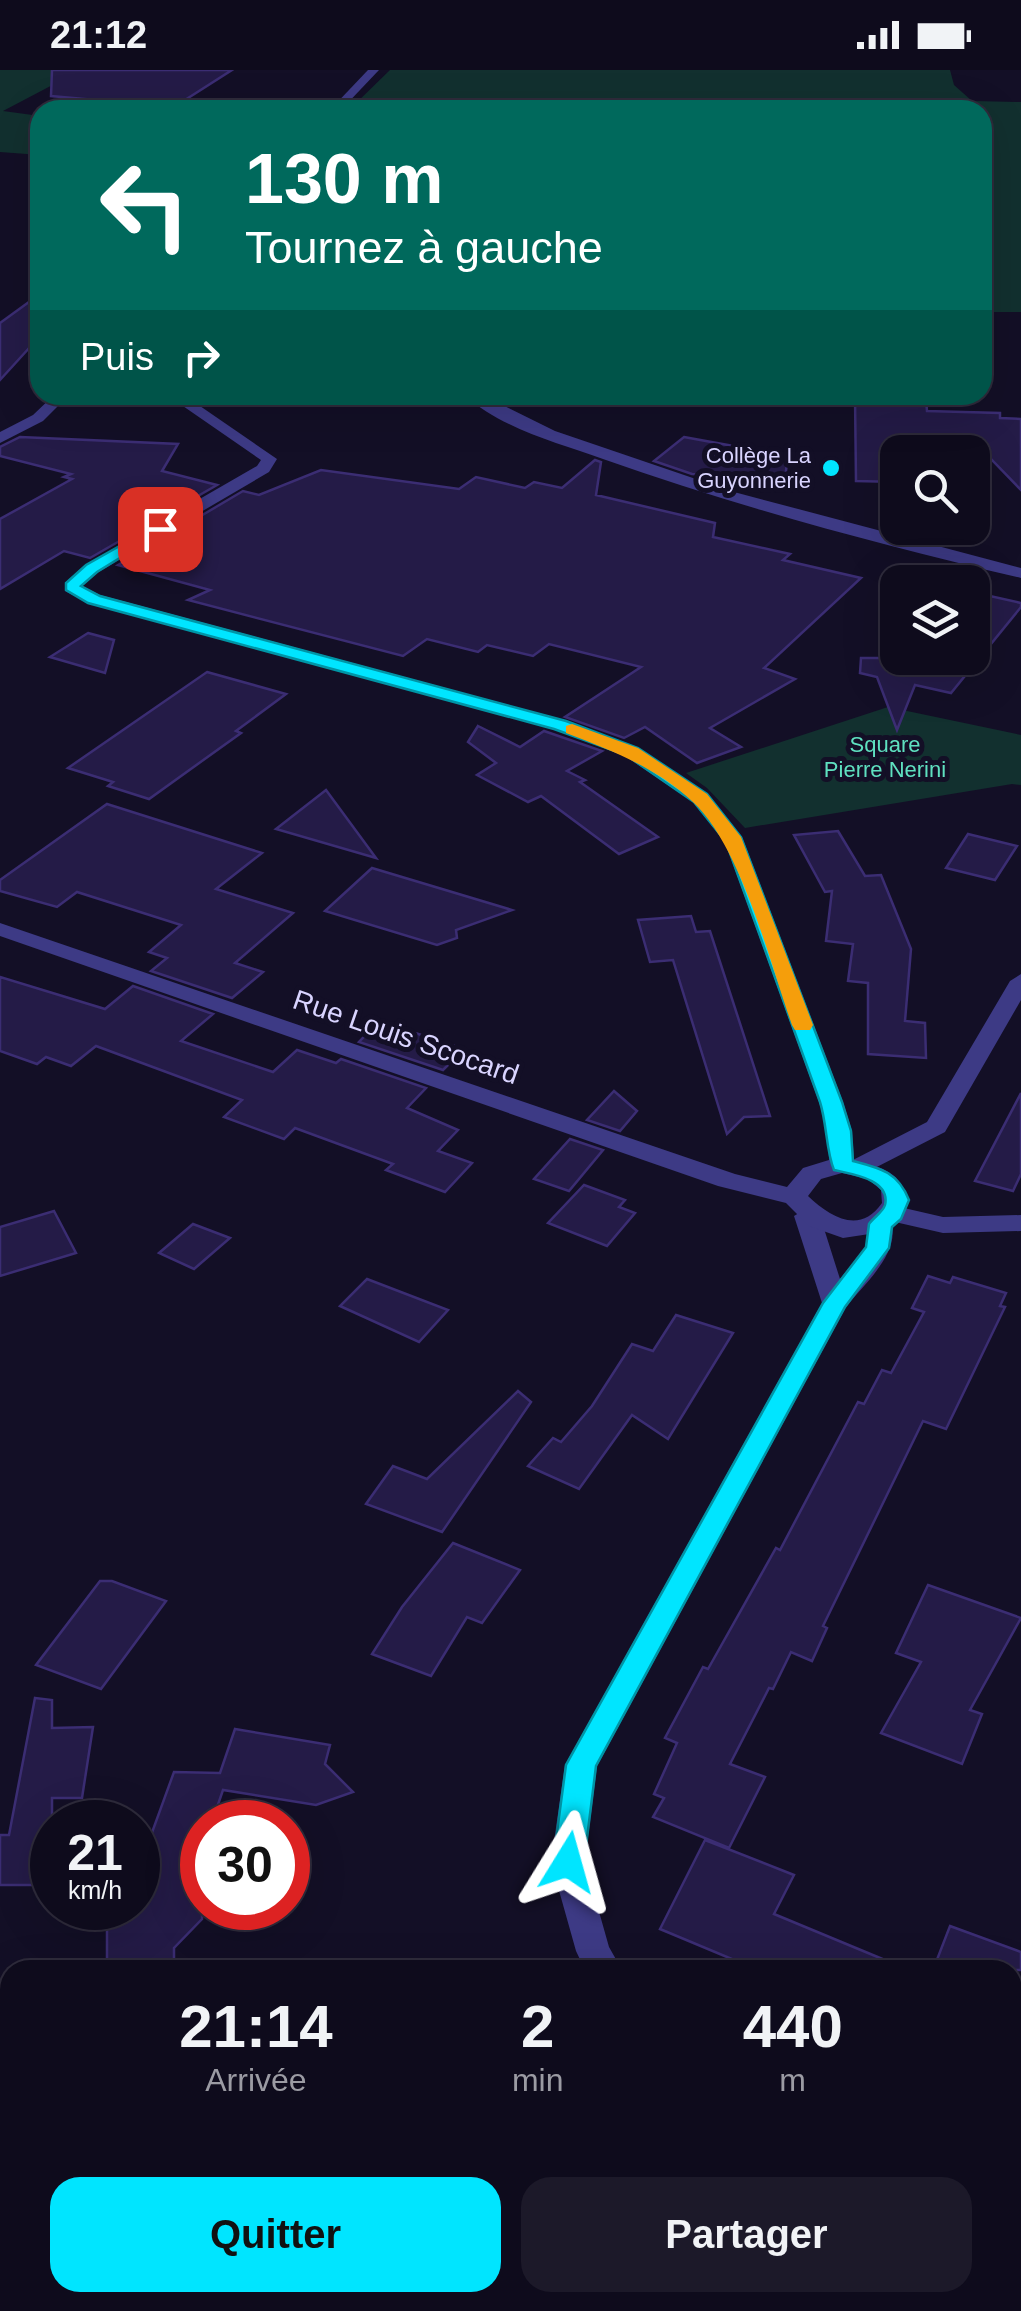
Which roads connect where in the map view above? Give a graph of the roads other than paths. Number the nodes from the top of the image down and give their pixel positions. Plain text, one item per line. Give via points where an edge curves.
1 (374, 70) edge
2 (345, 100) edge
3 (52, 405) edge
4 (189, 405) edge
5 (493, 405) edge
6 (0, 438) edge
7 (1021, 573) edge
8 (0, 929) edge
9 (1021, 981) edge
10 (850, 1166) junction
11 (801, 1206) junction
12 (887, 1219) junction
13 (1021, 1223) edge
14 (835, 1303) junction
15 (598, 1960) edge

1 - 2 street
3 - 6 street
4 - 10 street via 269,459 263,469 71,587 94,599 560,725 632,752 700,798 735,841
5 - 7 street via 574,443 708,490
8 - 11 street, Rue Louis Scocard
9 - 10 street via 936,1127
10 - 11 street via 817,1169 800,1180
10 - 12 street via 892,1186 898,1200
11 - 12 street via 829,1226 856,1230
11 - 14 street
12 - 13 street
12 - 14 street via 878,1248
14 - 15 street via 581,1765 568,1862

